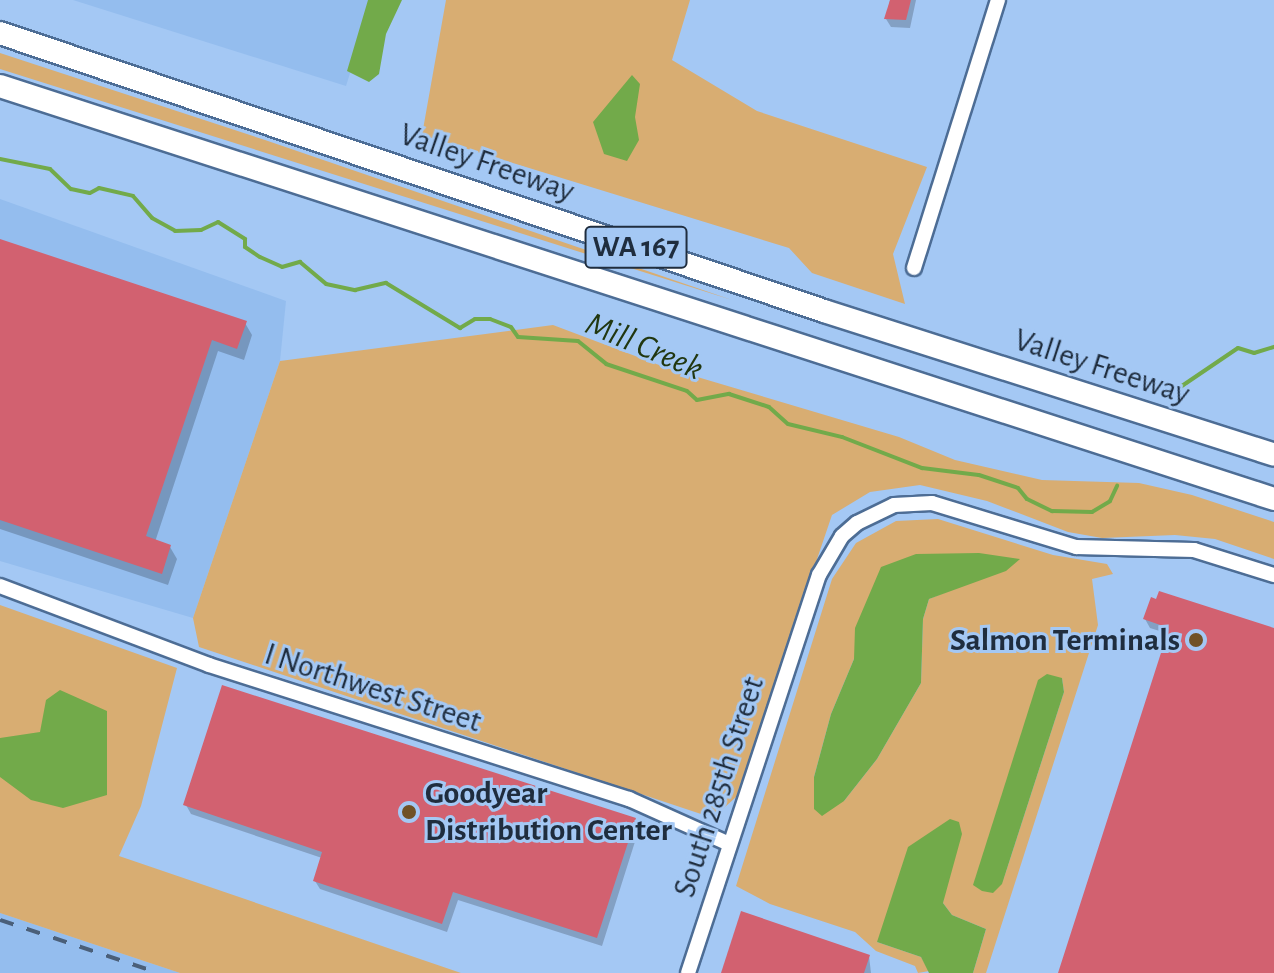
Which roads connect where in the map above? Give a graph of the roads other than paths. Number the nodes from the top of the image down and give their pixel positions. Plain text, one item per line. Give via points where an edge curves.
1 (998, 0) edge
2 (0, 33) edge
3 (0, 86) edge
4 (914, 268) dead end
5 (1274, 455) edge
6 (1274, 499) edge
7 (1274, 575) edge
8 (0, 586) edge
9 (729, 844) junction
10 (688, 973) edge

1 - 4 street
2 - 5 highway, Valley Freeway / WA 167 via 824,311
3 - 6 highway, WA 167
7 - 9 street, South 285th Street via 1194,550 1076,547 959,508 913,503 877,512 842,536 819,575
8 - 9 street, I Northwest Street via 209,665 629,799
9 - 10 street, South 285th Street

